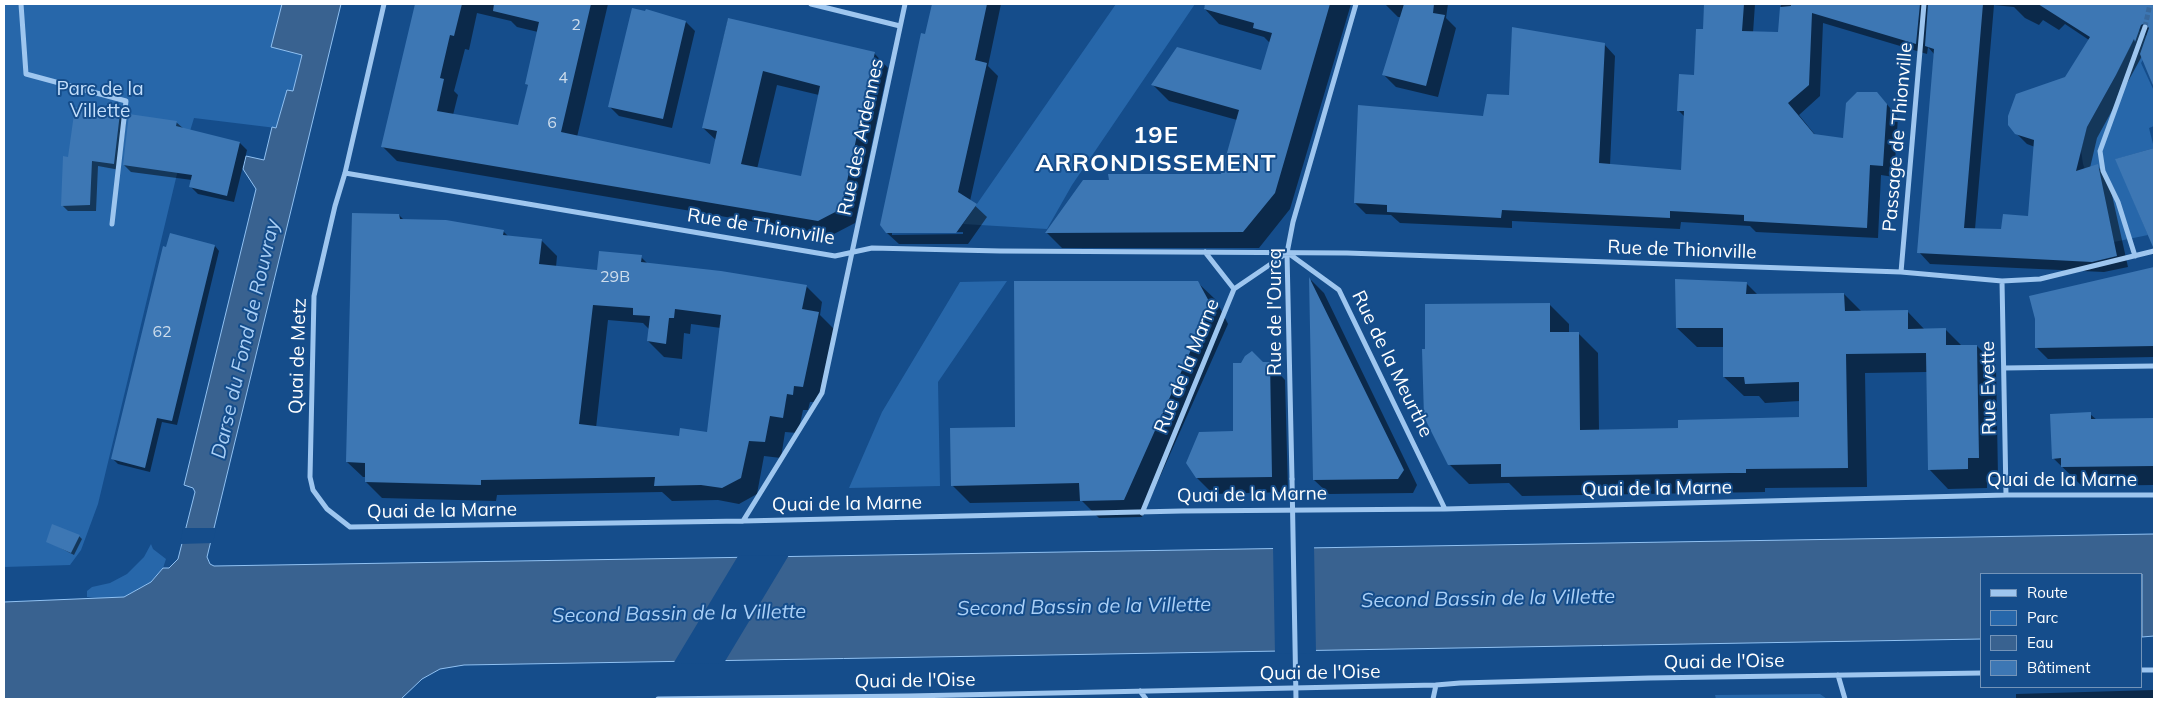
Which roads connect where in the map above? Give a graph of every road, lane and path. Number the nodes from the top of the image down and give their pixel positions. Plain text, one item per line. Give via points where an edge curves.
1 (21, 4) edge
2 (384, 4) edge
3 (811, 4) edge
4 (905, 4) edge
5 (1356, 4) edge
6 (1924, 4) edge
7 (900, 26) junction
8 (2145, 27) tunnel mouth
9 (345, 173) junction
10 (112, 224) dead end
11 (2154, 251) edge
12 (852, 252) junction
13 (1205, 252) junction
14 (1287, 253) junction
15 (2135, 256) junction
16 (1901, 272) junction
17 (2002, 281) junction
18 (1234, 289) junction
19 (2154, 366) edge
20 (2004, 368) junction
21 (2006, 495) junction
22 (2154, 495) edge
23 (1445, 509) junction
24 (1142, 513) junction
25 (744, 521) junction
26 (350, 527) joint
27 (1980, 673) edge
28 (1838, 675) junction
29 (1436, 685) junction
30 (1140, 691) junction
31 (910, 698) edge
32 (658, 699) edge
33 (1146, 699) edge
34 (1296, 699) edge
35 (1433, 699) edge
36 (1845, 699) edge

1 - 10 street via 26,74 126,101
2 - 9 street, Quai de Metz
3 - 7 street
4 - 7 street, Rue des Ardennes
5 - 14 street, Rue de l'Ourcq
6 - 16 street, Passage de Thionville
7 - 12 street, Rue des Ardennes
8 - 15 street via 2100,151 2103,171 2118,202
9 - 12 street, Rue de Thionville via 835,256
9 - 26 street, Quai de Metz via 314,296 310,477 312,490
11 - 15 street, Rue de Thionville
12 - 13 street, Rue de Thionville via 872,248
12 - 25 street, Rue des Ardennes via 822,393
13 - 14 street, Rue de Thionville
13 - 18 street
14 - 16 street, Rue de Thionville
14 - 18 street, Rue de la Marne
14 - 23 street, Rue de la Meurthe via 1339,290
14 - 34 street, Rue de l'Ourcq, bridge
15 - 17 street, Rue de Thionville via 2040,279
16 - 17 street, Rue de Thionville
17 - 20 street, Rue Evette
18 - 24 street, Rue de la Marne
19 - 20 street
20 - 21 street, Rue Evette
21 - 22 street, Quai de la Marne
21 - 23 street, Quai de la Marne
23 - 24 street, Quai de la Marne
24 - 25 street, Quai de la Marne
25 - 26 street, Quai de la Marne
27 - 28 street, Quai de l'Oise
28 - 29 street, Quai de l'Oise
28 - 36 street
29 - 30 street, Quai de l'Oise
29 - 35 street
30 - 31 street, Quai de l'Oise
30 - 33 street
31 - 32 street, Quai de l'Oise

